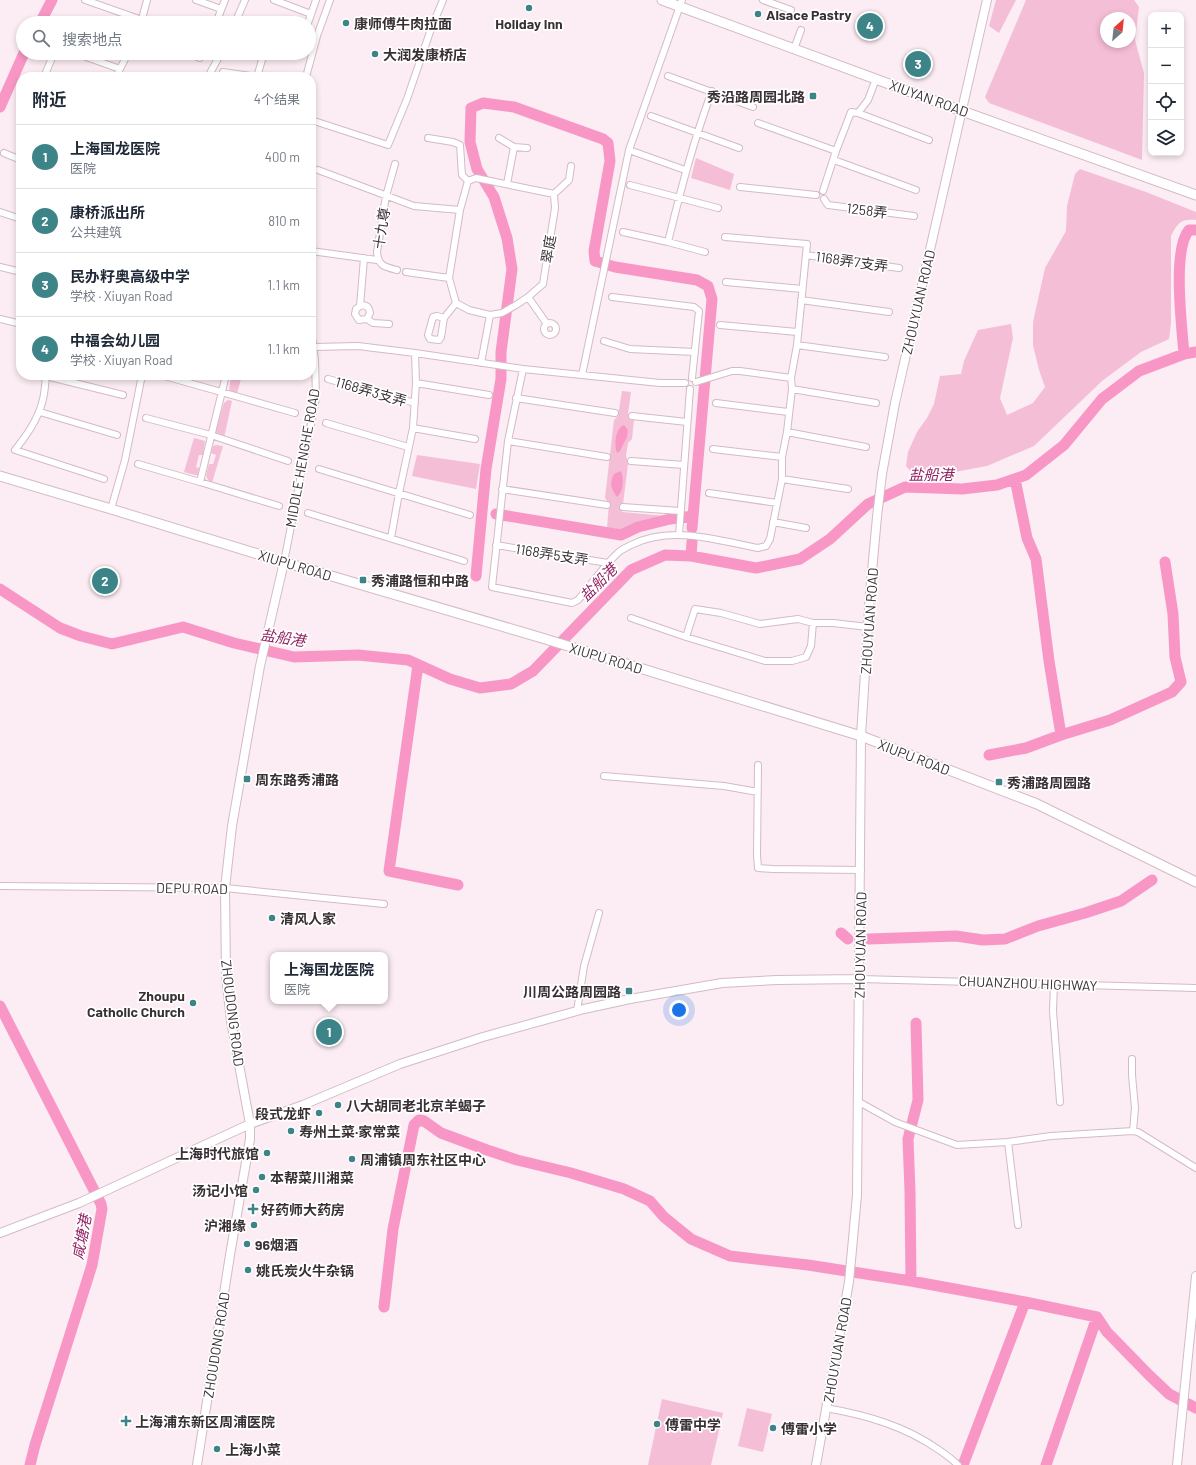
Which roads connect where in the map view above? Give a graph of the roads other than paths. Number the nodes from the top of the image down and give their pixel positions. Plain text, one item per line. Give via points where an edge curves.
1 (85, 0) edge
2 (147, 0) edge
3 (196, 0) edge
4 (226, 0) edge
5 (245, 0) edge
6 (274, 0) edge
7 (316, 0) edge
8 (330, 0) edge
9 (443, 0) edge
10 (662, 0) edge
11 (763, 0) edge
12 (987, 0) edge
13 (680, 3) edge
14 (221, 9) junction
15 (791, 10) dead end
16 (311, 14) joint
17 (126, 16) edge
18 (143, 16) edge
19 (218, 16) edge
20 (238, 16) edge
21 (801, 30) dead end
22 (316, 40) edge
23 (794, 49) junction
24 (51, 60) edge
25 (90, 60) edge
26 (125, 60) edge
27 (217, 60) edge
28 (262, 60) edge
29 (311, 60) edge
30 (46, 72) edge
31 (115, 72) edge
32 (120, 72) edge
33 (211, 72) edge
34 (258, 72) edge
35 (307, 72) edge
36 (668, 76) dead end
37 (876, 79) junction
38 (712, 91) junction
39 (753, 107) dead end
40 (962, 110) junction
41 (858, 113) junction
42 (650, 116) dead end
43 (316, 122) edge
44 (758, 123) dead end
45 (696, 132) junction
46 (428, 138) dead end
47 (499, 138) dead end
48 (929, 140) dead end
49 (514, 147) junction
50 (526, 148) dead end
51 (739, 148) dead end
52 (629, 150) junction
53 (836, 151) junction
54 (4, 153) dead end
55 (16, 158) edge
56 (834, 160) junction
57 (395, 164) dead end
58 (572, 166) dead end
59 (318, 170) dead end
60 (685, 170) junction
61 (468, 181) junction
62 (507, 184) junction
63 (630, 185) dead end
64 (740, 187) dead end
65 (916, 190) dead end
66 (823, 191) junction
67 (554, 194) junction
68 (1196, 195) edge
69 (386, 196) junction
70 (816, 196) junction
71 (679, 197) junction
72 (824, 199) junction
73 (718, 208) dead end
74 (460, 210) junction
75 (0, 212) edge
76 (914, 216) dead end
77 (16, 217) edge
78 (623, 232) dead end
79 (725, 237) dead end
80 (668, 242) junction
81 (316, 252) edge
82 (705, 252) dead end
83 (806, 255) junction
84 (364, 258) junction
85 (377, 260) junction
86 (0, 267) edge
87 (899, 268) dead end
88 (397, 270) dead end
89 (16, 271) edge
90 (406, 272) dead end
91 (449, 278) junction
92 (726, 282) dead end
93 (802, 289) junction
94 (528, 297) junction
95 (612, 297) dead end
96 (801, 300) junction
97 (456, 303) junction
98 (360, 306) junction
99 (889, 312) dead end
100 (490, 314) junction
101 (444, 318) dead end
102 (0, 319) edge
103 (367, 319) junction
104 (16, 323) edge
105 (389, 324) dead end
106 (547, 324) dead end
107 (720, 325) dead end
108 (797, 332) junction
109 (604, 341) dead end
110 (797, 345) junction
111 (316, 347) edge
112 (695, 352) junction
113 (415, 353) junction
114 (884, 357) dead end
115 (481, 363) junction
116 (523, 369) junction
117 (582, 376) junction
118 (790, 378) junction
119 (328, 379) dead end
120 (46, 380) edge
121 (63, 380) edge
122 (141, 380) edge
123 (179, 380) edge
124 (225, 380) edge
125 (316, 380) edge
126 (696, 380) junction
127 (416, 383) junction
128 (685, 384) junction
129 (792, 388) junction
130 (690, 389) junction
131 (223, 392) junction
132 (123, 394) dead end
133 (490, 395) dead end
134 (516, 398) junction
135 (415, 403) junction
136 (716, 403) dead end
137 (876, 403) dead end
138 (40, 412) junction
139 (788, 412) junction
140 (295, 413) dead end
141 (615, 413) dead end
142 (632, 416) dead end
143 (146, 418) dead end
144 (687, 422) junction
145 (326, 423) dead end
146 (413, 428) junction
147 (787, 432) junction
148 (117, 435) dead end
149 (211, 435) junction
150 (476, 439) dead end
151 (508, 441) junction
152 (408, 447) junction
153 (866, 447) dead end
154 (713, 450) dead end
155 (607, 457) dead end
156 (782, 457) junction
157 (288, 461) dead end
158 (630, 461) dead end
159 (138, 464) dead end
160 (684, 465) junction
161 (319, 469) dead end
162 (0, 476) edge
163 (104, 479) dead end
164 (782, 479) junction
165 (200, 482) junction
166 (502, 489) junction
167 (848, 489) dead end
168 (399, 493) junction
169 (709, 493) dead end
170 (777, 503) junction
171 (607, 505) dead end
172 (279, 506) dead end
173 (623, 507) dead end
174 (111, 509) junction
175 (308, 513) dead end
176 (680, 514) junction
177 (470, 516) dead end
178 (773, 522) junction
179 (806, 528) dead end
180 (679, 535) junction
181 (686, 535) joint
182 (391, 538) junction
183 (496, 545) junction
184 (464, 560) dead end
185 (284, 562) junction
186 (608, 563) junction
187 (631, 618) dead end
188 (813, 623) junction
189 (868, 627) junction
190 (686, 637) junction
191 (862, 736) junction
192 (758, 765) dead end
193 (604, 776) dead end
194 (758, 792) junction
195 (861, 870) junction
196 (1196, 882) edge
197 (0, 886) edge
198 (225, 888) junction
199 (384, 904) dead end
200 (599, 913) dead end
201 (860, 979) junction
202 (1054, 984) junction
203 (1196, 988) edge
204 (577, 1011) junction
205 (1132, 1059) dead end
206 (859, 1102) junction
207 (1060, 1102) dead end
208 (250, 1124) junction
209 (1133, 1131) junction
210 (1008, 1142) junction
211 (1196, 1168) edge
212 (1018, 1225) dead end
213 (0, 1233) edge
214 (1196, 1276) edge
215 (826, 1408) junction
216 (956, 1462) edge
217 (197, 1465) edge
218 (816, 1465) edge
219 (1177, 1465) edge

1 - 17 street
2 - 18 street
3 - 14 street
4 - 14 street
5 - 20 street
6 - 16 street
7 - 16 street
8 - 22 street
9 - 43 street via 388,145
10 - 13 main road, XIUYAN ROAD
11 - 15 street
12 - 40 street, ZHOUYUAN ROAD
13 - 23 main road, XIUYAN ROAD
13 - 52 street
14 - 19 street
21 - 23 street
23 - 37 main road, XIUYAN ROAD
24 - 30 street
25 - 31 street
26 - 32 street
27 - 33 street
28 - 34 street
29 - 35 street
36 - 38 street
37 - 40 main road, XIUYAN ROAD
37 - 41 street via 868,100
38 - 39 street
38 - 45 street
40 - 68 main road, XIUYAN ROAD
40 - 189 street, ZHOUYUAN ROAD via 895,403 882,474
41 - 48 street
41 - 53 street via 851,112
42 - 45 street
44 - 53 street
45 - 51 street
45 - 60 street
46 - 61 street via 460,145 462,175
47 - 49 street
49 - 50 street
49 - 62 street
52 - 60 street
52 - 117 street
53 - 56 street
54 - 55 street
56 - 65 street
56 - 66 street
57 - 69 street, 十九尊
58 - 67 street via 568,180
59 - 69 street, 十九尊
60 - 71 street
61 - 62 street via 476,178
61 - 74 street
62 - 67 street
63 - 71 street
64 - 70 street
66 - 70 street
66 - 72 street
67 - 94 street, 翠庭 via 555,208 543,284
69 - 74 street, 十九尊 via 414,206
69 - 85 street, 十九尊
70 - 72 street
71 - 73 street
71 - 80 street
72 - 76 street, 1258弄 via 828,205
74 - 91 street
75 - 77 street
78 - 80 street
79 - 83 street, 1168弄7支弄 via 807,244
80 - 82 street
81 - 84 street
83 - 87 street, 1168弄7支弄
83 - 93 street, 1168弄7支弄
84 - 85 street
84 - 98 street, 十九尊
85 - 88 street, 十九尊 via 384,267
86 - 89 street
90 - 91 street
91 - 97 street
92 - 93 street
93 - 96 street, 1168弄7支弄
94 - 100 street, 翠庭 via 502,312
94 - 106 street
95 - 112 street via 694,307 699,311
96 - 99 street
96 - 108 street, 1168弄7支弄
97 - 100 street, 翠庭 via 469,310
97 - 101 street
98 - 103 street via 365,305 369,308 370,316
98 - 103 street, 十九尊 via 356,309 356,316 362,320
100 - 115 street
102 - 104 street
103 - 105 street via 372,323
107 - 108 street
108 - 110 street, 1168弄7支弄
109 - 112 street via 630,349
110 - 114 street
110 - 118 street, 1168弄7支弄
111 - 113 street via 358,346
112 - 126 street
113 - 115 street
113 - 127 street, 1168弄3支弄
115 - 116 street
116 - 117 street
116 - 134 street, 1168弄5支弄
117 - 128 street
118 - 126 street via 740,371
118 - 129 street, 1168弄7支弄
119 - 135 street, 1168弄3支弄
120 - 138 street
121 - 132 street
122 - 174 street via 125,460
123 - 131 street
124 - 131 street
125 - 185 street, MIDDLE HENGHE ROAD via 316,398
126 - 128 street via 686,380
126 - 130 street via 694,388
127 - 133 street, 1168弄3支弄
127 - 135 street, 1168弄3支弄
128 - 130 street
129 - 137 street
129 - 139 street, 1168弄7支弄
130 - 144 street
131 - 140 street
131 - 149 street
134 - 141 street
134 - 151 street, 1168弄5支弄
135 - 146 street, 1168弄3支弄
136 - 139 street
138 - 148 street
138 - 163 street via 28,434 15,450
139 - 147 street, 1168弄7支弄
142 - 144 street
143 - 149 street
144 - 160 street
145 - 152 street
146 - 150 street, 1168弄3支弄
146 - 152 street, 1168弄3支弄
147 - 153 street
147 - 156 street, 1168弄7支弄
149 - 157 street
149 - 165 street
151 - 155 street
151 - 166 street, 1168弄5支弄
152 - 168 street, 1168弄3支弄
154 - 156 street
156 - 164 street, 1168弄7支弄
158 - 160 street
159 - 165 street
160 - 176 street
161 - 168 street
162 - 174 main road, XIUPU ROAD
164 - 167 street
164 - 170 street, 1168弄7支弄
165 - 172 street
166 - 171 street
166 - 183 street, 1168弄5支弄
168 - 177 street
168 - 182 street, 1168弄3支弄
169 - 170 street
170 - 178 street, 1168弄7支弄
173 - 176 street
174 - 185 main road, XIUPU ROAD
175 - 182 street
176 - 180 street
178 - 179 street
178 - 181 street, 1168弄7支弄 via 766,546 758,548
180 - 181 street, 1168弄5支弄
180 - 186 street, 1168弄5支弄 via 637,542 621,550
182 - 184 street
183 - 186 street, 1168弄5支弄
183 - 186 street, 1168弄5支弄 via 492,587 572,603 578,600
185 - 191 main road, XIUPU ROAD
185 - 198 street, ZHOUDONG ROAD via 260,666 232,826
187 - 190 street
188 - 189 street
188 - 190 street via 798,619 760,624 695,609
188 - 190 street via 811,646 806,657 792,661 765,660
189 - 191 street, ZHOUYUAN ROAD
191 - 195 street, ZHOUYUAN ROAD
191 - 196 main road, XIUPU ROAD via 1037,804
192 - 194 street
193 - 194 street via 724,786
194 - 195 street via 758,868
195 - 201 street, ZHOUYUAN ROAD
197 - 198 street, DEPU ROAD
198 - 199 street, DEPU ROAD
198 - 208 street, ZHOUDONG ROAD via 226,976 231,1021
200 - 204 street via 584,966
201 - 202 street, CHUANZHOU HIGHWAY
201 - 204 street via 722,983
201 - 206 street, ZHOUYUAN ROAD
202 - 203 street, CHUANZHOU HIGHWAY
202 - 207 street via 1053,1011
204 - 208 street via 483,1037 400,1064 303,1105
205 - 209 street via 1135,1108
206 - 210 street via 895,1122 957,1145
206 - 215 street, ZHOUYUAN ROAD via 858,1195 849,1282
208 - 213 street via 79,1203
208 - 217 street, ZHOUDONG ROAD via 250,1139
209 - 210 street via 1051,1136
209 - 211 street
210 - 212 street
214 - 219 street
215 - 216 street via 889,1423 928,1442
215 - 218 street, ZHOUYUAN ROAD

